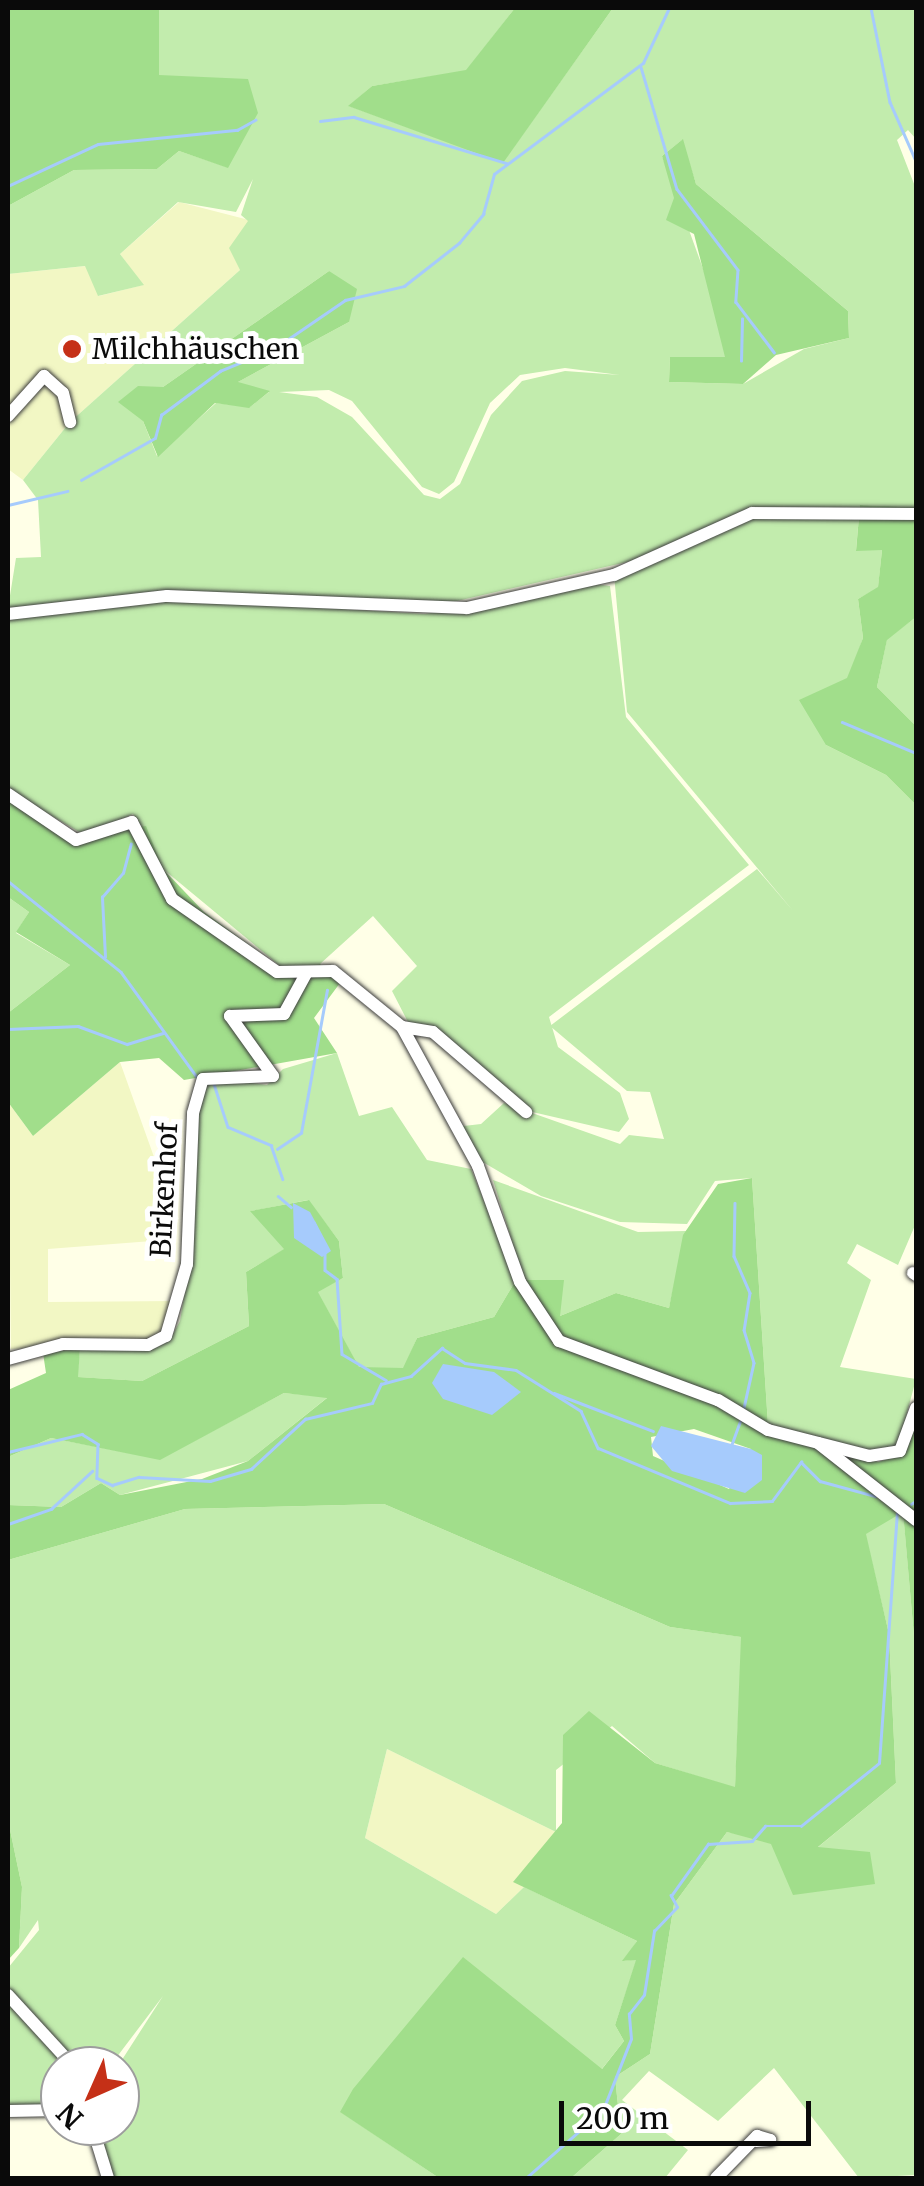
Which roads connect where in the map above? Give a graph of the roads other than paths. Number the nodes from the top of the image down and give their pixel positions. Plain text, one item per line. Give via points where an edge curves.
1 (8, 416) edge
2 (70, 422) dead end
3 (916, 514) edge
4 (8, 614) edge
5 (8, 794) edge
6 (307, 972) junction
7 (402, 1027) junction
8 (526, 1112) dead end
9 (8, 1360) edge
10 (916, 1408) edge
11 (818, 1444) junction
12 (916, 1520) edge
13 (8, 1996) edge
14 (54, 2046) edge
15 (40, 2110) edge
16 (8, 2111) edge
17 (756, 2142) dead end
18 (98, 2146) edge
19 (108, 2178) edge
20 (716, 2178) edge

1 - 2 street via 44,376 63,394
3 - 4 street via 752,514 614,575 467,608 167,596
5 - 6 street via 76,840 132,822 172,899 276,972
6 - 7 street via 334,971
6 - 9 street, Birkenhof via 284,1014 230,1016 273,1076 203,1079 193,1113 189,1252 166,1336 148,1345 62,1344
7 - 8 street via 433,1032
7 - 11 street via 478,1166 549,1333
10 - 11 street via 891,1456
11 - 12 street
13 - 14 street
15 - 16 street
17 - 20 street
18 - 19 street

